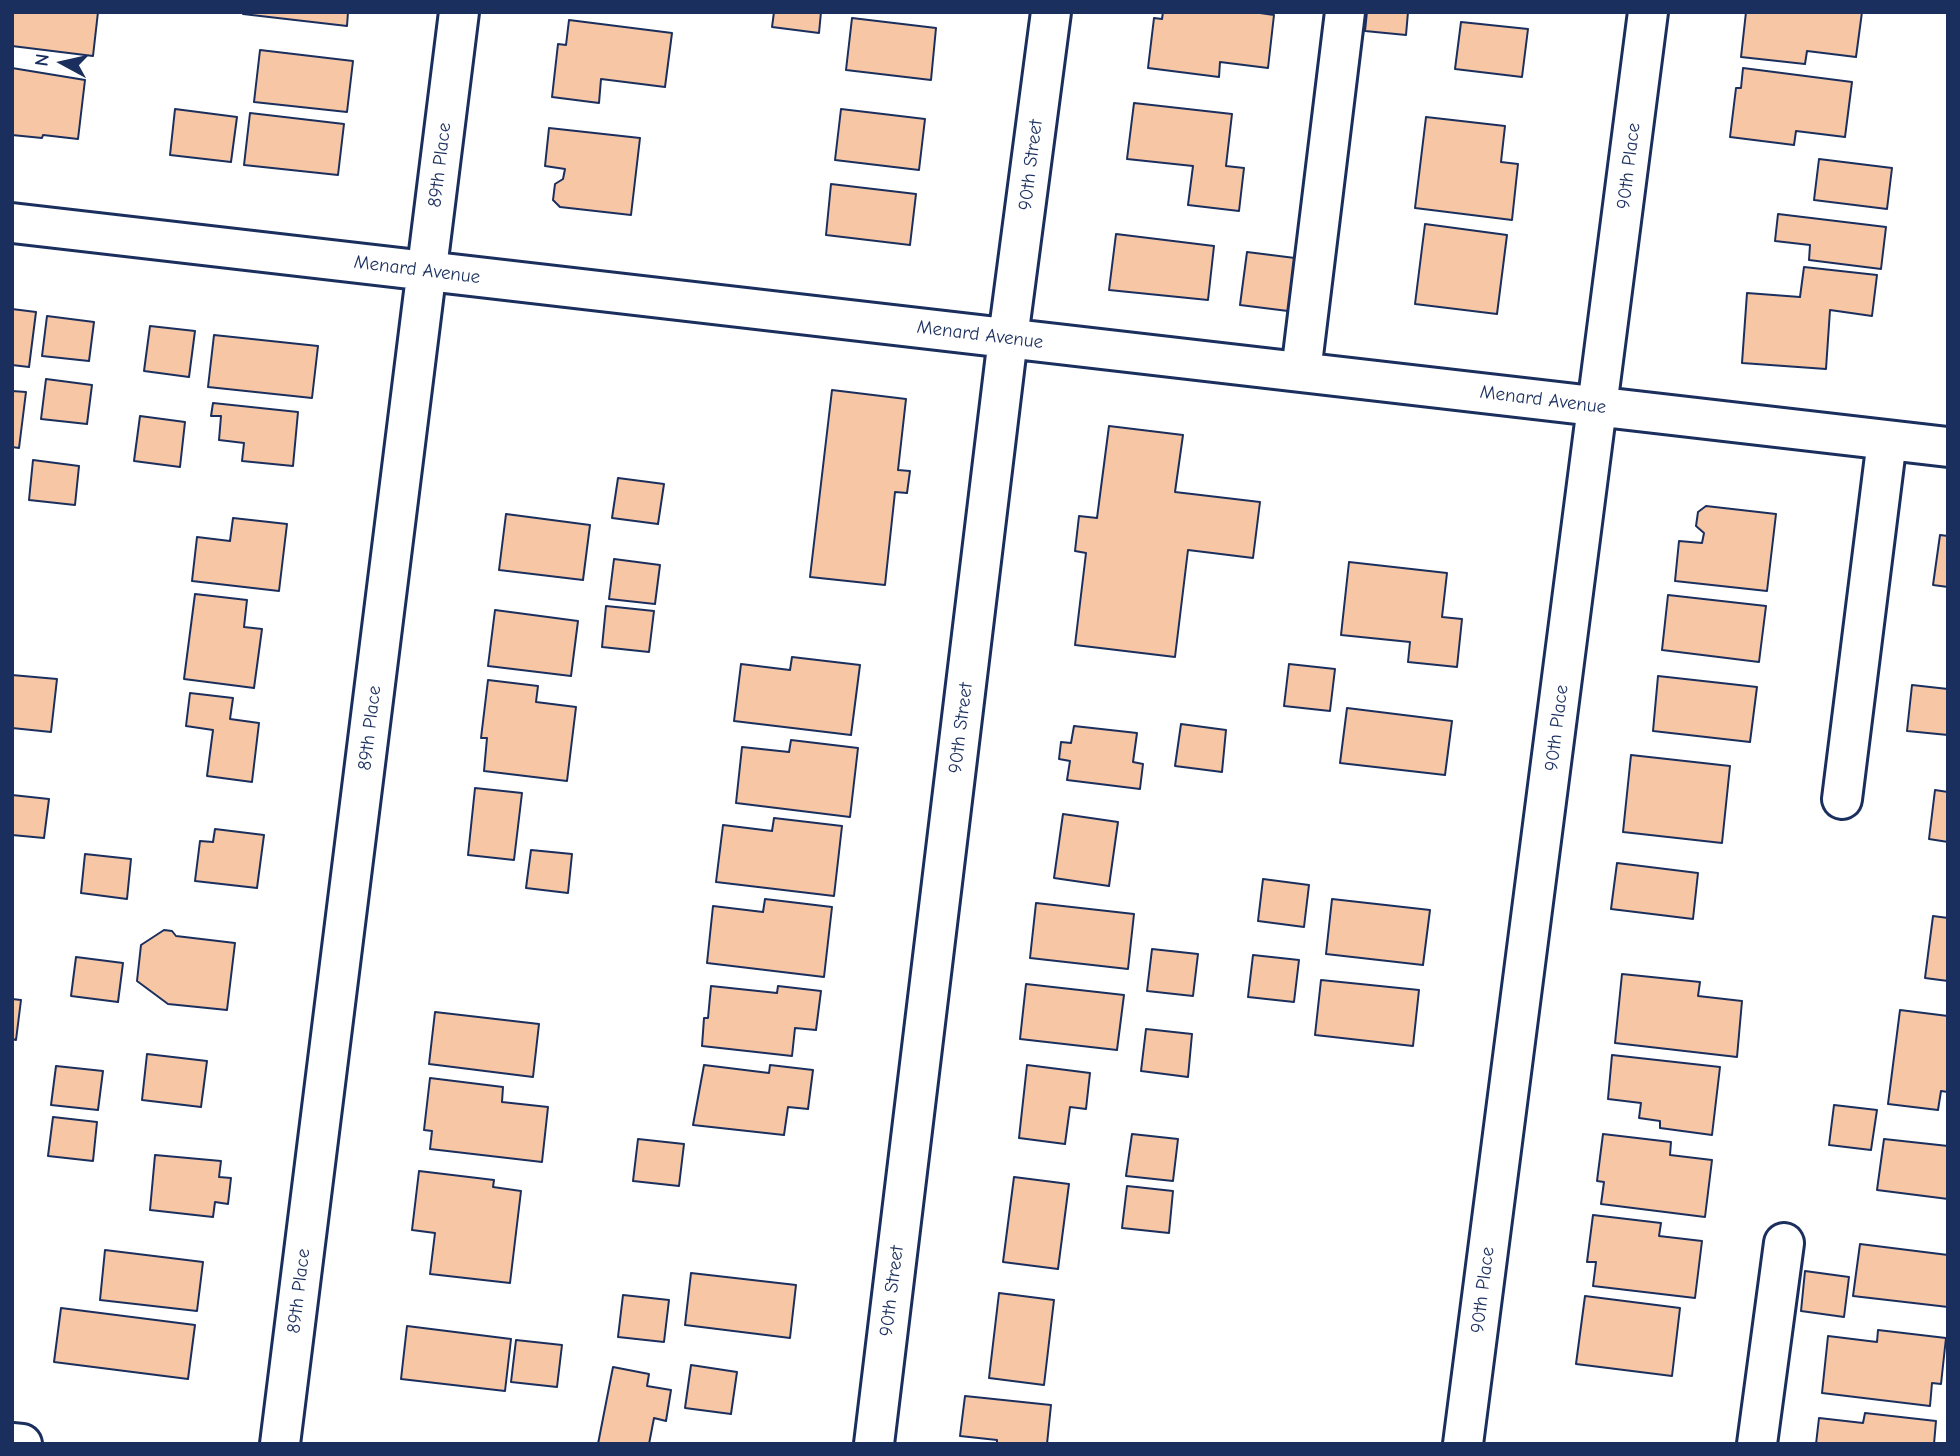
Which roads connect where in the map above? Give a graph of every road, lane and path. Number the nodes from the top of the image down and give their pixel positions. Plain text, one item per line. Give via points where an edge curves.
1 (459, 12) edge
2 (1051, 12) edge
3 (1345, 12) edge
4 (1648, 12) edge
5 (12, 223) edge
6 (427, 271) junction
7 (1008, 338) junction
8 (1301, 372) junction
9 (1598, 407) junction
10 (1887, 440) junction
11 (1948, 447) edge
12 (1842, 799) dead end
13 (1784, 1243) dead end
14 (12, 1443) edge
15 (22, 1444) edge
16 (280, 1444) edge
17 (874, 1444) edge
18 (1463, 1444) edge
19 (1757, 1444) edge

1 - 6 street, 89th Place
2 - 7 street, 90th Street
3 - 8 street
4 - 9 street, 90th Place
5 - 6 street, Menard Avenue
6 - 7 street, Menard Avenue
6 - 16 street, 89th Place
7 - 8 street, Menard Avenue
7 - 17 street, 90th Street
8 - 9 street, Menard Avenue
9 - 10 street, Menard Avenue
9 - 18 street, 90th Place
10 - 11 street, Menard Avenue
10 - 12 street
13 - 19 street
14 - 15 street

